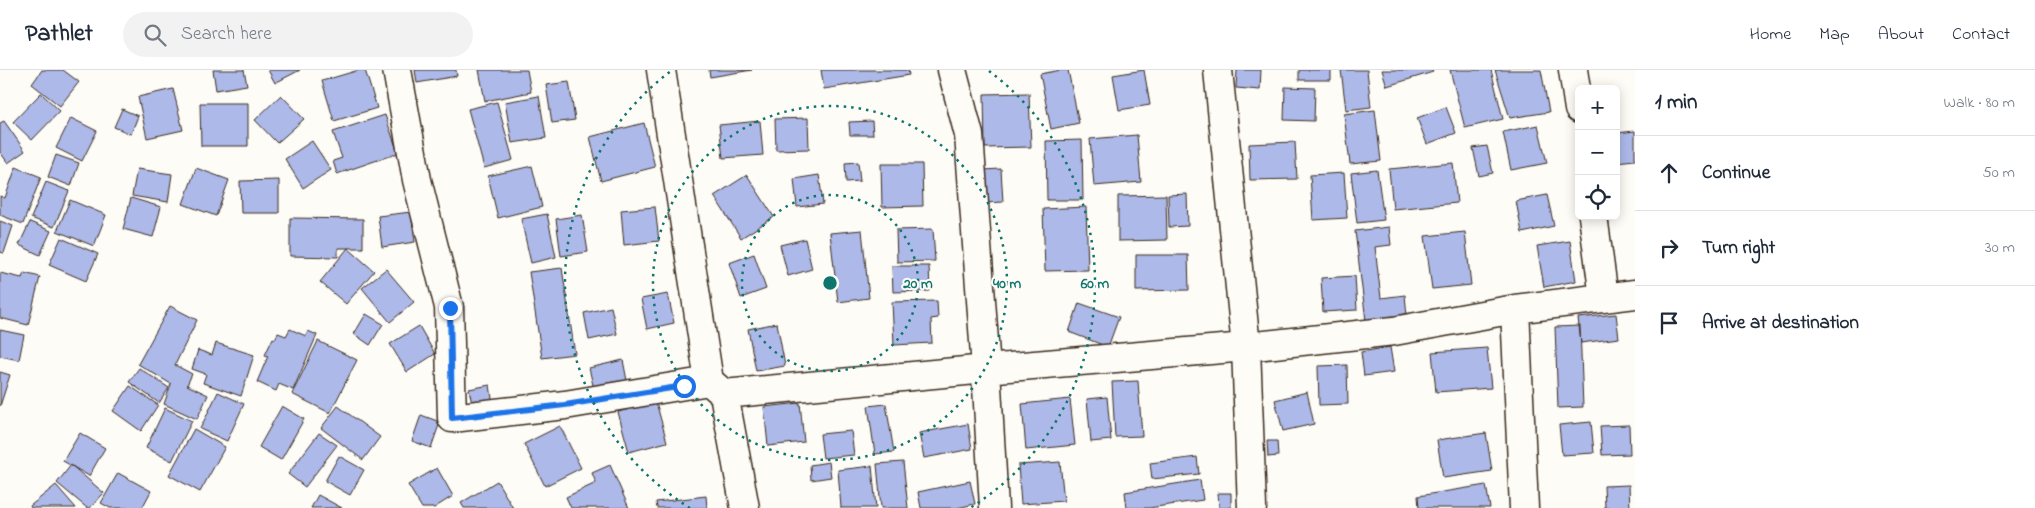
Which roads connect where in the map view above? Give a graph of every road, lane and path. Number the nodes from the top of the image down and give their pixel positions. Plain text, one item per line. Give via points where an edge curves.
1 (398, 70) edge
2 (661, 70) edge
3 (952, 70) edge
4 (1218, 70) edge
5 (1574, 70) edge
6 (1576, 85) edge
7 (1594, 220) edge
8 (1635, 294) edge
9 (1604, 297) junction
10 (1515, 309) junction
11 (1246, 347) junction
12 (986, 369) junction
13 (716, 388) junction
14 (745, 508) edge
15 (994, 508) edge
16 (1252, 508) edge
17 (1524, 508) edge

1 - 13 street via 417,180 450,308 452,418
2 - 13 street
3 - 12 street via 969,135
4 - 11 street
5 - 6 street
7 - 9 street
8 - 9 street
9 - 10 street
10 - 11 street via 1394,331
10 - 17 street
11 - 12 street
11 - 16 street
12 - 13 street
12 - 15 street
13 - 14 street

